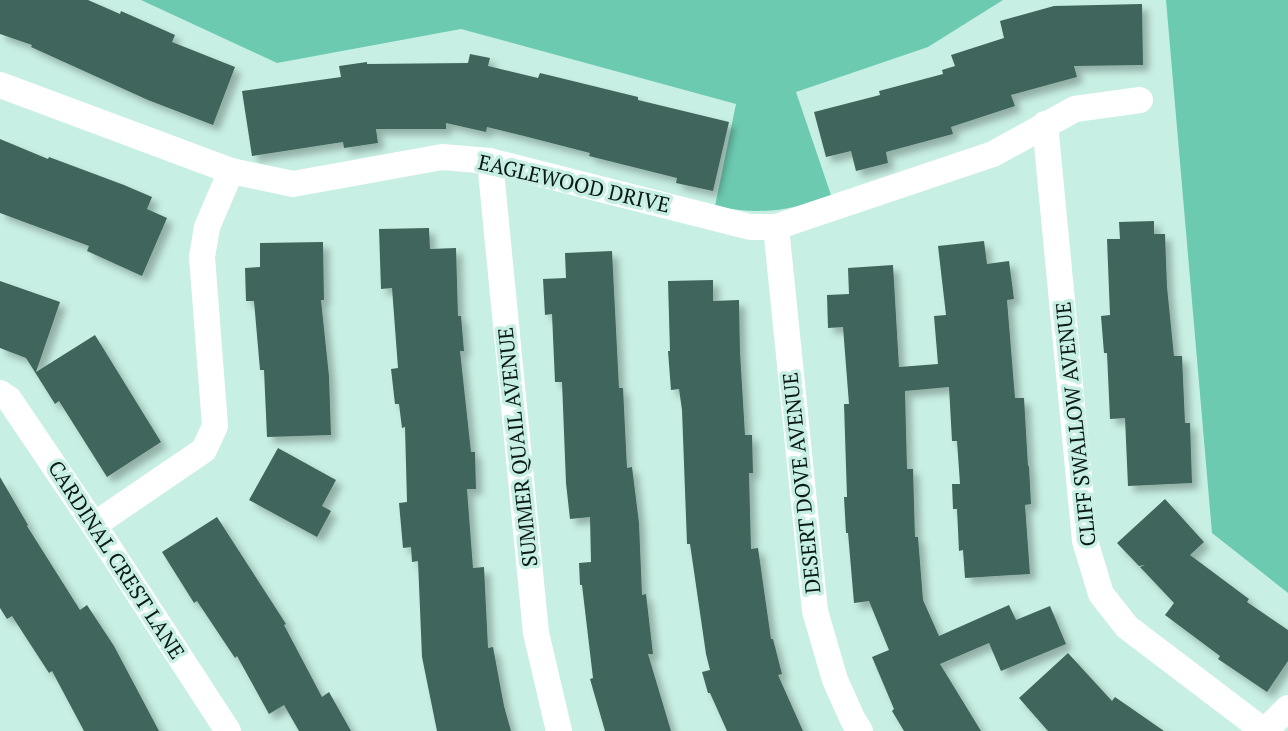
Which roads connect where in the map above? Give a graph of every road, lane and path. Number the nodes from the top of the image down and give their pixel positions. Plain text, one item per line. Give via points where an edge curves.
1 (0, 85) edge
2 (1140, 100) dead end
3 (1045, 124) junction
4 (490, 162) junction
5 (232, 171) junction
6 (776, 227) junction
7 (0, 393) edge
8 (94, 525) junction
9 (1288, 708) edge
10 (228, 731) edge
11 (559, 731) edge
12 (860, 731) edge
13 (1265, 731) edge

1 - 5 street, EAGLEWOOD DRIVE
2 - 3 street, EAGLEWOOD DRIVE via 1075,109
3 - 6 street, EAGLEWOOD DRIVE via 993,153
3 - 13 street, CLIFF SWALLOW AVENUE via 1085,541 1101,594 1127,627
4 - 5 street, EAGLEWOOD DRIVE via 442,157 293,184
4 - 6 street, EAGLEWOOD DRIVE via 750,227
4 - 11 street, SUMMER QUAIL AVENUE via 536,633
5 - 8 street via 207,227 202,257 215,426 204,450
6 - 12 street, DESERT DOVE AVENUE via 815,611 835,680
7 - 8 street, CARDINAL CREST LANE via 9,399
8 - 10 street, CARDINAL CREST LANE
9 - 13 street

